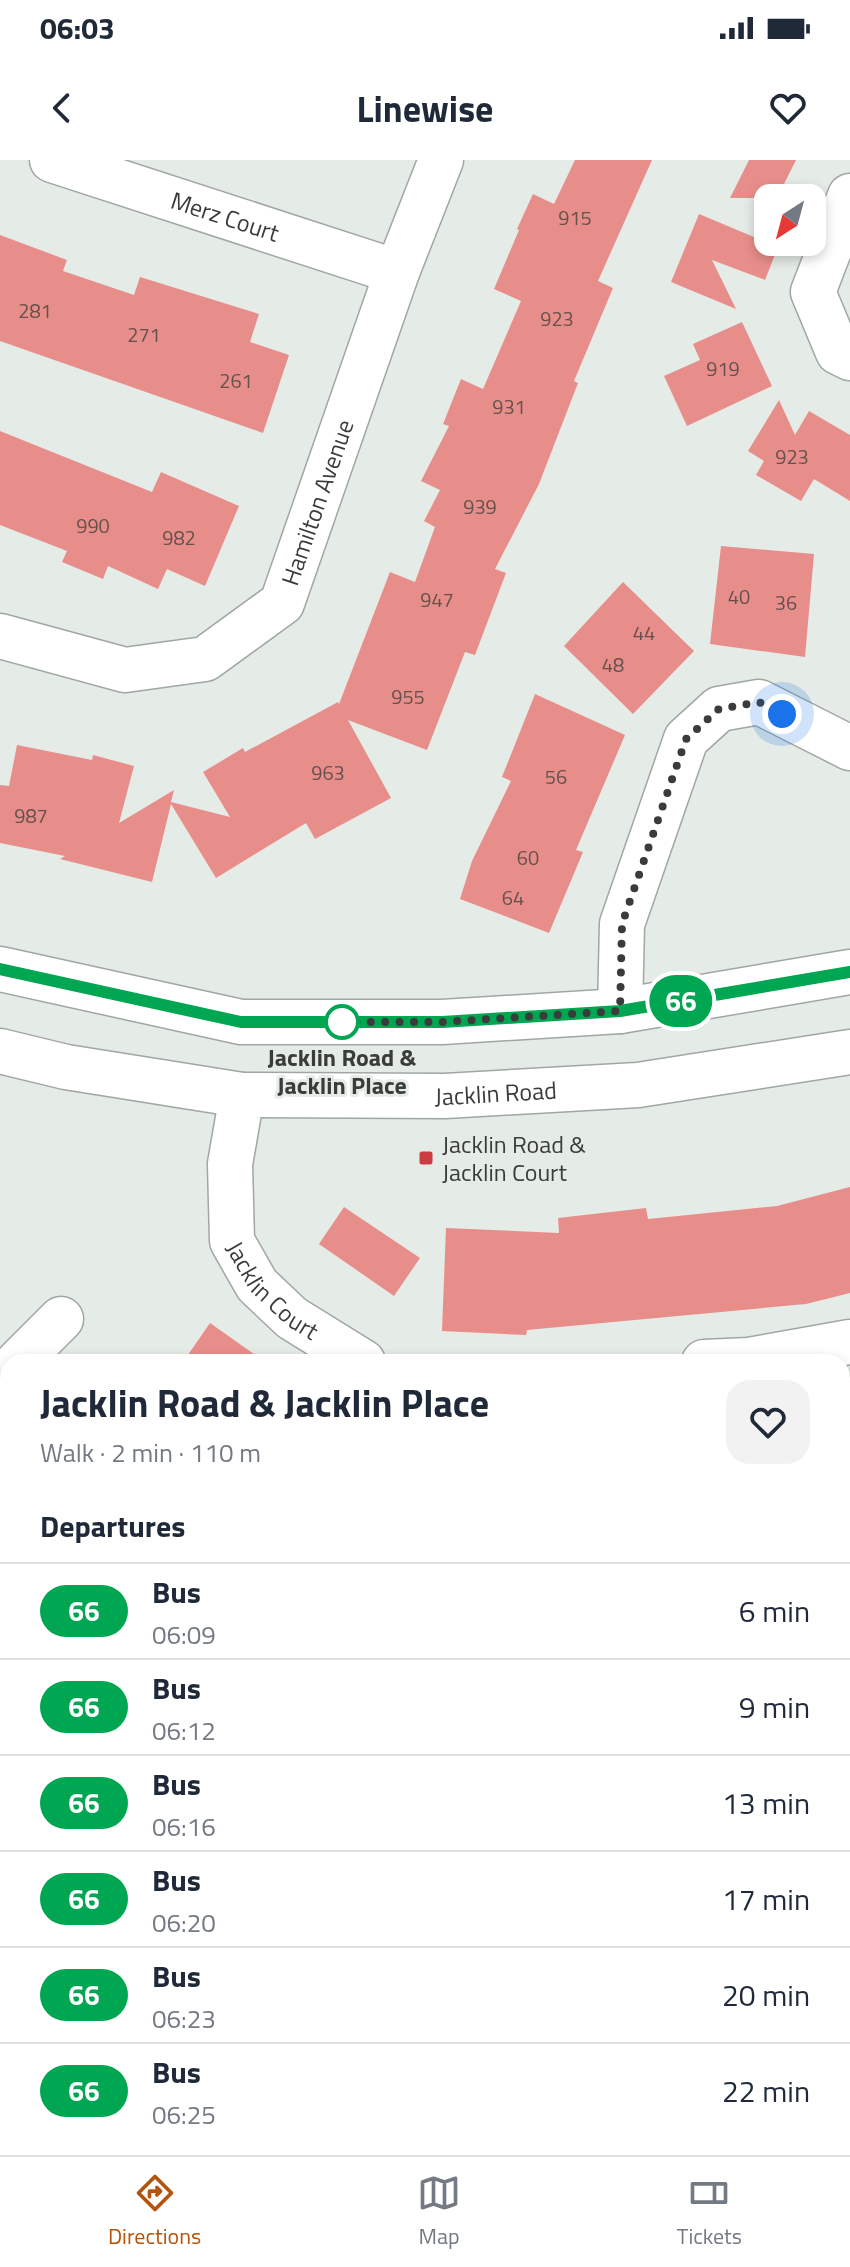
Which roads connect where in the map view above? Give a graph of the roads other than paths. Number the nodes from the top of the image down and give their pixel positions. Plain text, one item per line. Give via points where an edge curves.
1 (52, 160) edge
2 (441, 160) edge
3 (850, 196) edge
4 (397, 272) junction
5 (850, 358) edge
6 (0, 636) edge
7 (850, 748) edge
8 (0, 969) edge
9 (850, 972) edge
10 (620, 1011) junction
11 (0, 1051) edge
12 (850, 1052) edge
13 (242, 1095) junction
14 (61, 1319) dead end
15 (850, 1342) edge
16 (26, 1354) edge
17 (350, 1354) edge
18 (783, 1354) edge

1 - 4 street, Merz Court
2 - 4 street, Hamilton Avenue
3 - 5 street via 813,292 838,352
4 - 6 street, Hamilton Avenue via 282,603 205,659 125,670
7 - 10 street via 759,702 719,709 686,739 622,924
8 - 10 street via 241,1022 442,1022
9 - 10 street
11 - 13 street, Jacklin Road
12 - 13 street, Jacklin Road via 638,1085 445,1096
13 - 17 street, Jacklin Court via 230,1164 232,1241 257,1285 292,1318
14 - 16 street
15 - 18 street

